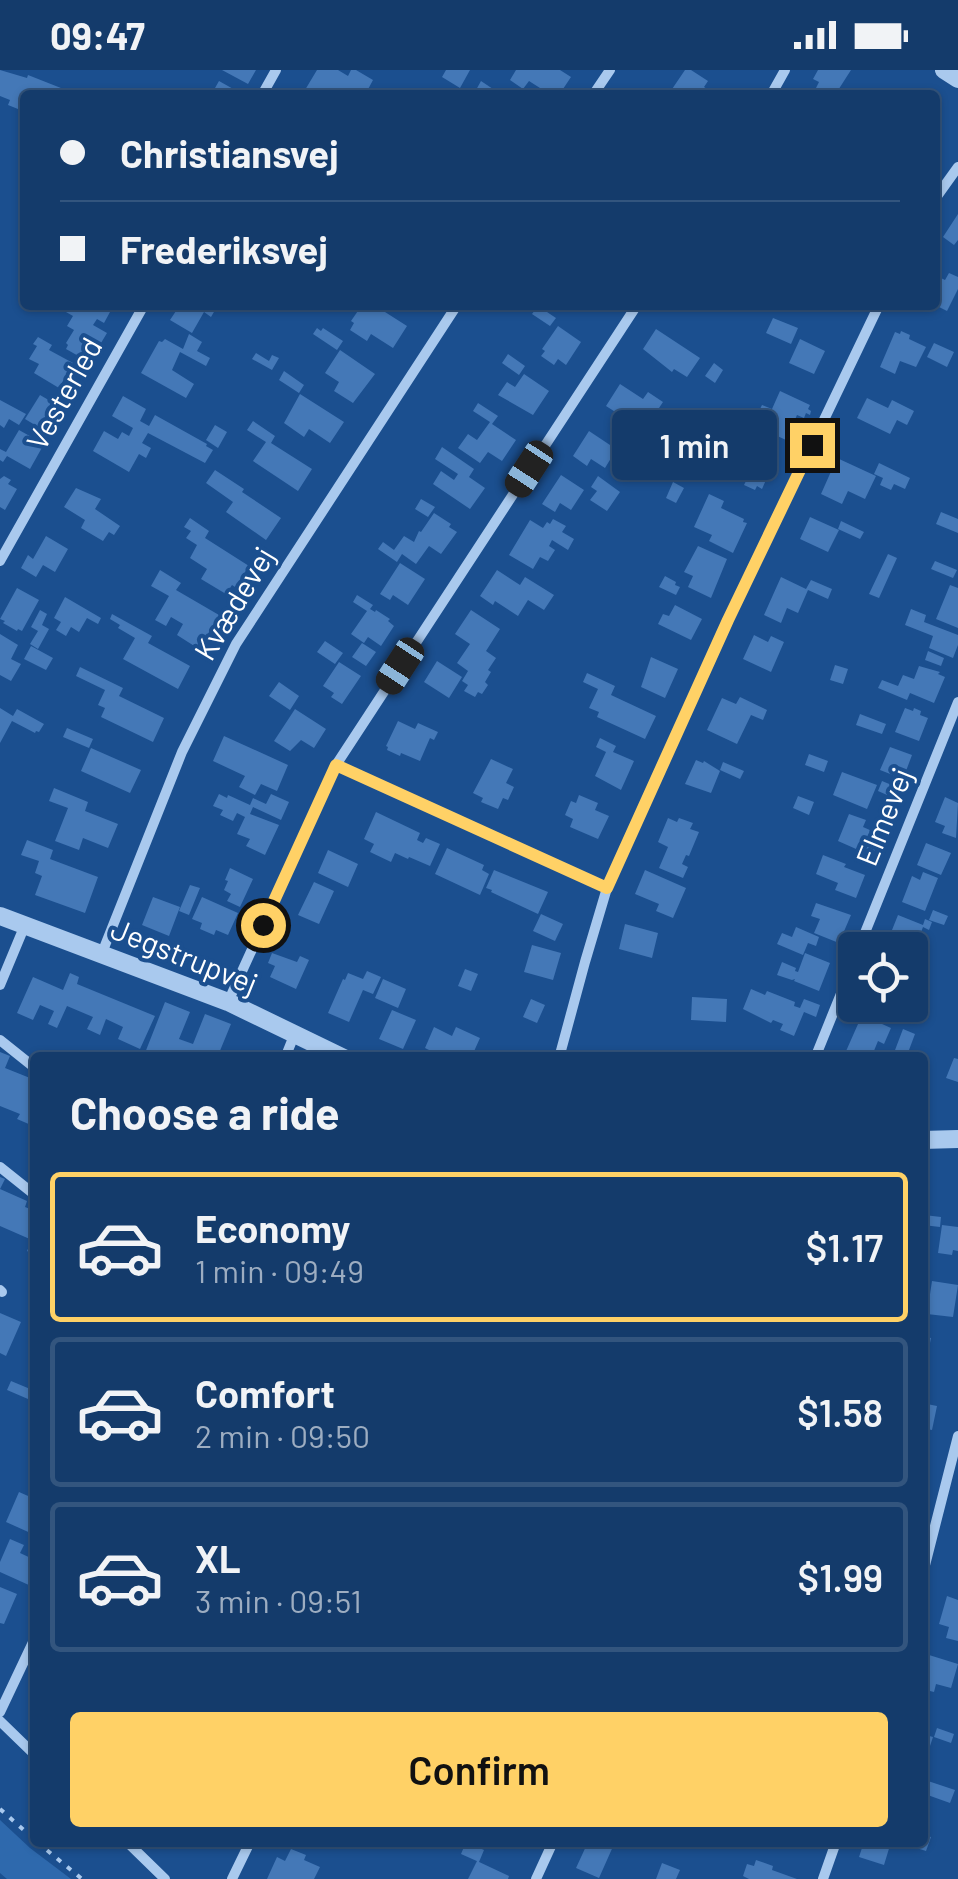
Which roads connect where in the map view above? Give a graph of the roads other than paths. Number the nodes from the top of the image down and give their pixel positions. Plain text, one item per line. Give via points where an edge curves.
1 (944, 70) edge
2 (958, 79) edge
3 (958, 167) edge
4 (940, 193) edge
5 (141, 310) edge
6 (454, 310) edge
7 (634, 310) edge
8 (877, 310) edge
9 (0, 561) edge
10 (958, 702) edge
11 (336, 765) junction
12 (607, 888) junction
13 (0, 916) edge
14 (25, 925) junction
15 (865, 932) edge
16 (102, 953) junction
17 (0, 984) edge
18 (838, 1001) edge
19 (228, 1002) junction
20 (295, 1033) junction
21 (0, 1040) edge
22 (287, 1052) edge
23 (332, 1052) edge
24 (562, 1052) edge
25 (817, 1052) edge
26 (30, 1064) edge
27 (958, 1139) edge
28 (928, 1140) edge
29 (0, 1166) edge
30 (30, 1191) edge
31 (958, 1436) edge
32 (928, 1554) edge
33 (30, 1649) edge
34 (0, 1712) edge
35 (0, 1721) edge
36 (30, 1750) edge
37 (131, 1847) edge
38 (248, 1847) edge
39 (552, 1847) edge
40 (834, 1847) edge
41 (165, 1879) edge
42 (232, 1879) edge
43 (536, 1879) edge
44 (824, 1879) edge

1 - 2 street
3 - 4 street
5 - 9 street, Vesterled
6 - 16 street, Kvædevej via 236,644 182,752
7 - 11 street
8 - 12 street
10 - 15 street, Elmevej
11 - 12 street
11 - 19 street
12 - 24 street
13 - 14 street, Jegstrupvej
14 - 16 street, Jegstrupvej
14 - 17 street
16 - 19 street, Jegstrupvej
18 - 25 street
19 - 20 street, Jegstrupvej
20 - 22 street
20 - 23 street, Jegstrupvej
21 - 26 street
27 - 28 street
29 - 30 street
31 - 32 street
33 - 34 street
35 - 36 street
37 - 41 street
38 - 42 street
39 - 43 street
40 - 44 street

